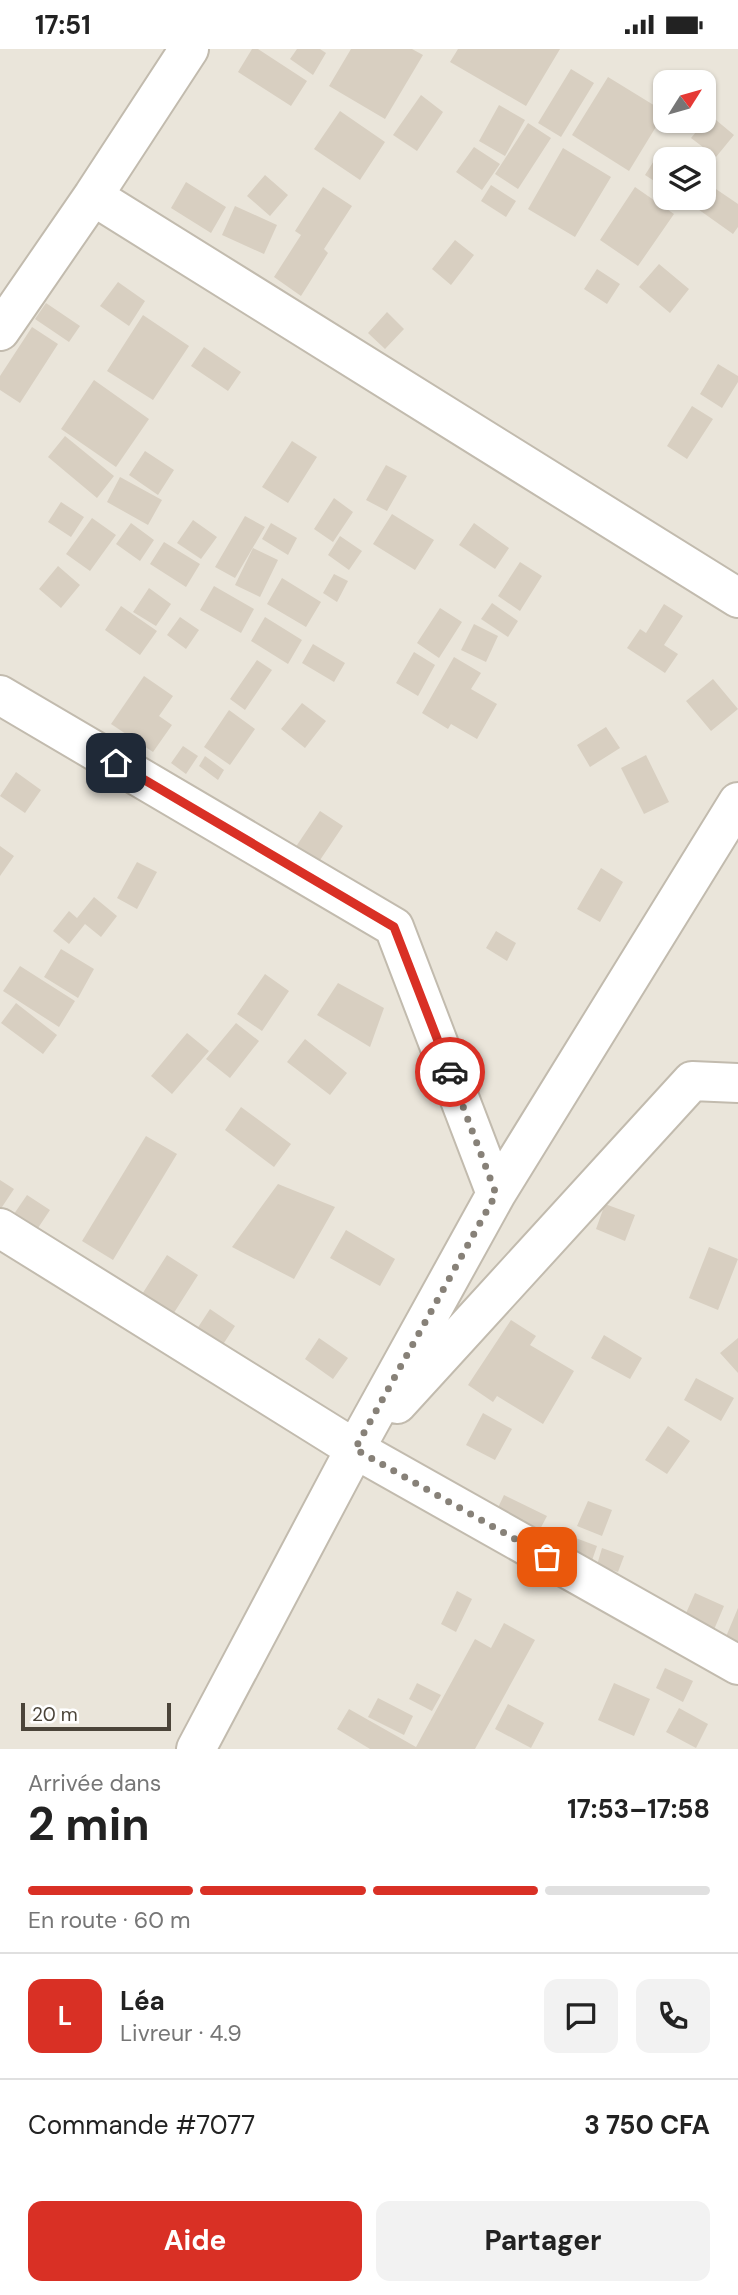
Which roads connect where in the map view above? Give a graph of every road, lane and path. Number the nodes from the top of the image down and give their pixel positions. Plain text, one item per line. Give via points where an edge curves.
1 (189, 49) edge
2 (93, 196) junction
3 (0, 331) edge
4 (738, 598) edge
5 (0, 695) edge
6 (738, 802) edge
7 (738, 1083) edge
8 (496, 1194) junction
9 (0, 1228) edge
10 (355, 1449) junction
11 (738, 1665) edge
12 (196, 1749) edge

1 - 2 street
2 - 3 street
2 - 4 street
5 - 8 street via 394,927
6 - 8 street
7 - 10 street via 692,1081
8 - 10 street
9 - 10 street
10 - 11 street
10 - 12 street

